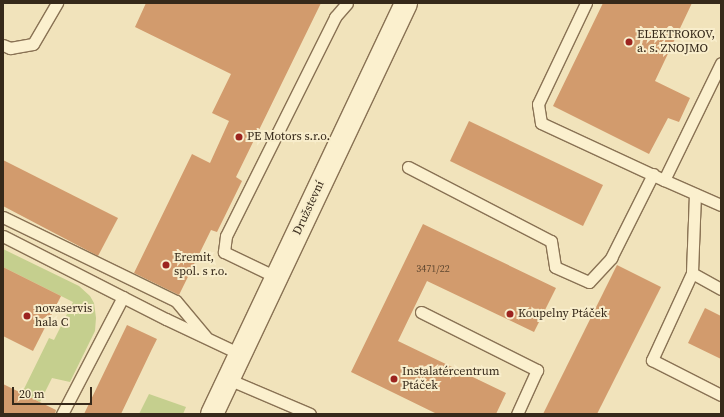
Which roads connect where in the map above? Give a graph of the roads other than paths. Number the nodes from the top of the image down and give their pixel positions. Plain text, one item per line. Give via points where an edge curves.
1 (57, 3) edge
2 (348, 3) edge
3 (406, 3) edge
4 (586, 3) edge
5 (3, 45) edge
6 (721, 63) edge
7 (408, 167) dead end
8 (653, 174) junction
9 (664, 180) junction
10 (695, 194) junction
11 (721, 205) edge
12 (3, 216) edge
13 (3, 236) edge
14 (692, 273) junction
15 (276, 277) junction
16 (721, 289) edge
17 (123, 297) junction
18 (421, 312) dead end
19 (208, 340) junction
20 (240, 354) junction
21 (228, 379) junction
22 (721, 395) edge
23 (62, 414) edge
24 (212, 414) edge
25 (310, 414) edge
26 (516, 414) edge

1 - 5 lane via 33,44 10,48
2 - 15 lane via 335,17 226,236 224,252
3 - 15 main road, Družstevní
4 - 8 lane via 538,104 541,123
6 - 9 lane
7 - 8 lane via 551,241 555,267 589,282 611,258
8 - 9 lane
9 - 10 lane
10 - 11 lane
10 - 14 lane
12 - 19 lane via 176,301
13 - 17 lane
14 - 16 lane
14 - 22 lane via 652,360
15 - 20 main road, Družstevní
17 - 19 lane
17 - 23 lane
18 - 26 lane via 537,370
19 - 20 lane
20 - 21 main road, Družstevní
21 - 24 main road, Družstevní
21 - 25 lane

